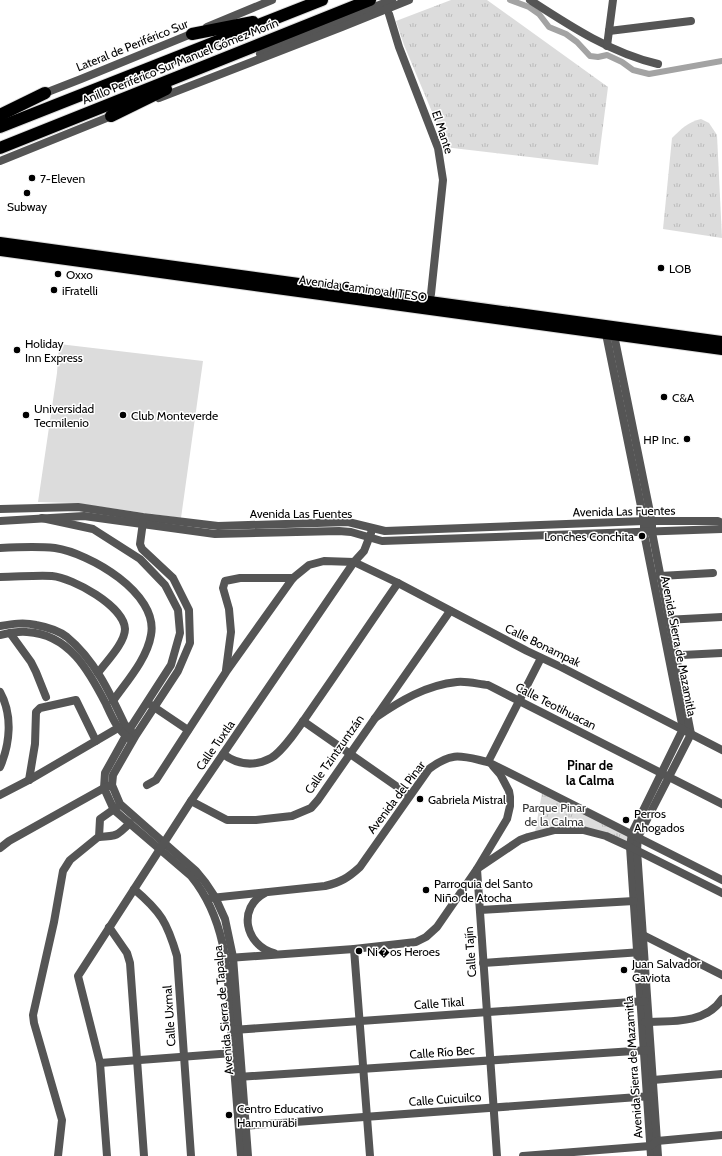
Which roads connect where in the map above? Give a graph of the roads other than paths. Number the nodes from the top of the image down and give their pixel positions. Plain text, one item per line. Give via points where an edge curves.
1 (272, 0) edge
2 (322, 0) edge
3 (370, 0) edge
4 (392, 0) edge
5 (409, 0) edge
6 (530, 0) edge
7 (613, 0) edge
8 (389, 14) dead end
9 (284, 16) junction
10 (691, 21) dead end
11 (609, 31) junction
12 (192, 34) junction
13 (607, 46) junction
14 (242, 50) junction
15 (658, 64) dead end
16 (226, 72) junction
17 (45, 93) junction
18 (0, 110) edge
19 (0, 114) edge
20 (112, 116) junction
21 (0, 127) edge
22 (0, 148) edge
23 (0, 161) edge
24 (0, 242) edge
25 (0, 251) edge
26 (428, 305) junction
27 (609, 330) junction
28 (722, 341) edge
29 (722, 350) edge
30 (0, 509) edge
31 (42, 518) junction
32 (0, 521) edge
33 (143, 521) junction
34 (648, 521) junction
35 (722, 523) edge
36 (373, 529) junction
37 (722, 529) edge
38 (648, 532) junction
39 (369, 538) junction
40 (0, 548) edge
41 (354, 562) junction
42 (713, 573) dead end
43 (660, 576) junction
44 (0, 577) edge
45 (293, 578) junction
46 (398, 583) junction
47 (450, 611) junction
48 (722, 617) edge
49 (665, 620) junction
50 (0, 626) edge
51 (10, 633) junction
52 (0, 635) edge
53 (722, 653) edge
54 (682, 655) dead end
55 (541, 658) junction
56 (84, 659) junction
57 (226, 672) junction
58 (98, 673) junction
59 (0, 692) edge
60 (46, 697) dead end
61 (114, 701) junction
62 (519, 701) junction
63 (151, 705) junction
64 (375, 718) junction
65 (303, 720) junction
66 (118, 728) junction
67 (683, 729) junction
68 (188, 730) junction
69 (691, 734) junction
70 (131, 735) junction
71 (96, 741) junction
72 (722, 750) edge
73 (223, 754) junction
74 (350, 754) junction
75 (488, 762) junction
76 (0, 767) edge
77 (665, 775) junction
78 (29, 780) junction
79 (147, 785) dead end
80 (108, 786) junction
81 (0, 795) edge
82 (410, 795) junction
83 (191, 801) junction
84 (722, 804) edge
85 (117, 807) junction
86 (130, 823) junction
87 (635, 835) junction
88 (99, 836) junction
89 (162, 845) junction
90 (0, 848) edge
91 (634, 849) junction
92 (477, 869) junction
93 (722, 880) edge
94 (134, 888) junction
95 (268, 892) junction
96 (722, 893) edge
97 (211, 898) junction
98 (634, 902) junction
99 (480, 910) junction
100 (109, 927) junction
101 (643, 935) junction
102 (354, 949) junction
103 (641, 952) junction
104 (277, 954) junction
105 (230, 957) junction
106 (483, 963) junction
107 (722, 975) edge
108 (722, 999) edge
109 (644, 1001) junction
110 (487, 1012) junction
111 (360, 1021) junction
112 (646, 1022) junction
113 (235, 1030) junction
114 (648, 1050) junction
115 (233, 1053) junction
116 (184, 1056) junction
117 (136, 1060) junction
118 (490, 1060) junction
119 (100, 1063) junction
120 (363, 1069) junction
121 (722, 1074) edge
122 (238, 1077) junction
123 (653, 1080) junction
124 (651, 1096) junction
125 (494, 1108) junction
126 (367, 1117) junction
127 (242, 1126) junction
128 (722, 1134) edge
129 (654, 1143) junction
130 (58, 1156) edge
131 (107, 1156) edge
132 (144, 1156) edge
133 (191, 1156) edge
134 (240, 1156) edge
135 (248, 1156) edge
136 (370, 1156) edge
137 (497, 1156) edge
138 (523, 1156) edge
139 (651, 1156) edge
140 (658, 1156) edge

1 - 12 street, Lateral de Periférico Sur
2 - 9 highway, Anillo Periférico Sur Manuel Gómez Morín
3 - 14 highway, Anillo Periférico Sur Manuel Gómez Morín
4 - 16 street via 277,45
5 - 16 street
6 - 13 street
7 - 11 street
8 - 26 street, El Mante via 438,148 443,180
9 - 12 highway
9 - 21 highway, Anillo Periférico Sur Manuel Gómez Morín
10 - 11 street
11 - 13 street
12 - 17 street, Lateral de Periférico Sur
13 - 15 street via 639,60
14 - 20 highway
14 - 22 highway, Anillo Periférico Sur Manuel Gómez Morín
16 - 20 street
17 - 18 street, Lateral de Periférico Sur
17 - 19 highway
20 - 23 street
24 - 26 main road, Avenida Camino al ITESO
25 - 26 main road, Avenida Camino al ITESO
26 - 27 main road, Avenida Camino al ITESO
27 - 28 main road, Avenida Camino al ITESO
27 - 29 main road, Avenida Camino al ITESO
27 - 34 street, Avenida Sierra de Mazamitla
30 - 33 street, Avenida Las Fuentes via 78,506
31 - 32 street, Avenida Las Fuentes
31 - 33 street, Avenida Las Fuentes via 84,516
31 - 63 street via 93,530 140,559 165,585 178,610 180,633 171,665
33 - 36 street, Avenida Las Fuentes via 218,526 348,522
33 - 39 street, Avenida Las Fuentes via 215,534 339,531
33 - 63 street via 140,544 142,549 173,578 189,610 190,643 178,671
34 - 35 street, Avenida Las Fuentes
34 - 36 street, Avenida Las Fuentes via 385,531
34 - 38 street, Avenida Sierra de Mazamitla
36 - 39 street, Calle Tuxtla
37 - 38 street, Avenida Las Fuentes
38 - 39 street, Avenida Las Fuentes via 382,541
38 - 43 street, Avenida Sierra de Mazamitla
38 - 49 street, Avenida Sierra de Mazamitla
39 - 41 street, Calle Tuxtla via 360,558
40 - 61 street via 56,548 86,558 126,583 144,604 152,626 151,636 139,664
41 - 45 street via 324,561 310,565
41 - 46 street, Calle Bonampak
41 - 73 street, Calle Tuxtla
42 - 43 street
43 - 49 street, Avenida Sierra de Mazamitla
44 - 58 street via 52,576 66,579 105,601 123,621 125,630 118,646
45 - 57 street
45 - 57 street via 240,578 225,581 222,588 229,609 231,632
46 - 47 street, Calle Bonampak
46 - 65 street
47 - 55 street, Calle Bonampak
47 - 64 street, Calle Tzintzuntzán
48 - 49 street
49 - 67 street, Avenida Sierra de Mazamitla
49 - 69 street, Avenida Sierra de Mazamitla
50 - 56 street via 22,623 53,629 66,636
51 - 52 street
51 - 56 street via 27,632 48,636
51 - 60 street via 31,662
53 - 54 street
55 - 62 street
55 - 67 street, Calle Bonampak
56 - 58 street
56 - 66 street
57 - 68 street
58 - 61 street
59 - 76 street via 8,714 9,730
61 - 70 street
62 - 64 street, Calle Teotihuacan via 488,685 457,682 416,692
62 - 75 street
62 - 77 street, Calle Teotihuacan
63 - 68 street
63 - 70 street
64 - 74 street, Calle Tzintzuntzán
65 - 73 street via 279,752 264,761 244,764
65 - 74 street
66 - 70 street
66 - 71 street
67 - 69 street, Calle Bonampak
67 - 77 street, Avenida Sierra de Mazamitla
68 - 79 street via 156,780
69 - 72 street, Calle Bonampak
69 - 77 street, Avenida Sierra de Mazamitla
70 - 80 street via 105,774
71 - 78 street
71 - 78 street via 76,700 40,708 36,712 35,744
73 - 83 street, Calle Tuxtla
74 - 82 street
74 - 83 street, Calle Tzintzuntzán via 314,804 292,816 227,820
75 - 82 street, Avenida del Pinar via 460,756 443,759 429,769
75 - 87 street, Avenida del Pinar
75 - 92 street via 500,774 506,786 510,806 507,819
77 - 84 street, Calle Teotihuacan
77 - 87 street, Avenida Sierra de Mazamitla
78 - 81 street
80 - 85 street, Avenida Sierra de Tapalpa
80 - 90 street
82 - 95 street, Avenida del Pinar via 360,866 350,876 339,883 325,886
83 - 89 street, Calle Tuxtla
85 - 86 street, Avenida Sierra de Tapalpa
85 - 88 street via 100,819
85 - 89 street, Avenida Sierra de Tapalpa
86 - 88 street via 118,835
86 - 89 street, Avenida Sierra de Tapalpa
87 - 91 street, Avenida Sierra de Mazamitla
87 - 93 street, Avenida del Pinar
88 - 130 street via 70,860 63,871 33,1015 62,1120
89 - 94 street, Calle Tuxtla
89 - 97 street, Avenida Sierra de Tapalpa via 196,871 205,882
91 - 92 street via 593,832 555,830 520,840
91 - 96 street
91 - 98 street, Avenida Sierra de Mazamitla
91 - 101 street, Avenida Sierra de Mazamitla
92 - 99 street, Calle Tajín
92 - 102 street via 437,927 426,937 416,942
94 - 100 street, Calle Tuxtla
94 - 116 street, Calle Uxmal via 156,908 168,927 177,956
95 - 97 street, Avenida del Pinar
95 - 104 street via 258,897 250,910 248,927 257,944
97 - 105 street, Avenida Sierra de Tapalpa via 225,919
98 - 99 street
98 - 103 street, Avenida Sierra de Mazamitla
99 - 106 street, Calle Tajín
100 - 117 street via 127,953 130,962
100 - 119 street, Calle Tuxtla via 78,976
101 - 103 street, Avenida Sierra de Mazamitla
101 - 107 street
102 - 104 street
102 - 111 street
103 - 106 street
103 - 109 street, Avenida Sierra de Mazamitla
104 - 105 street
105 - 113 street, Avenida Sierra de Tapalpa
106 - 110 street, Calle Tajín
108 - 112 street via 717,1006 699,1018
109 - 110 street, Calle Tikal
109 - 112 street, Avenida Sierra de Mazamitla
110 - 111 street, Calle Tikal
110 - 118 street, Calle Tajín
111 - 113 street, Calle Tikal
111 - 120 street
112 - 114 street, Avenida Sierra de Mazamitla
113 - 115 street, Avenida Sierra de Tapalpa
113 - 122 street, Avenida Sierra de Tapalpa
114 - 118 street, Calle Río Bec
114 - 123 street, Avenida Sierra de Mazamitla
114 - 124 street, Avenida Sierra de Mazamitla
115 - 116 street
115 - 122 street, Avenida Sierra de Tapalpa
116 - 117 street
116 - 133 street, Calle Uxmal
117 - 119 street
117 - 132 street
118 - 120 street, Calle Río Bec
118 - 125 street, Calle Tajín
119 - 131 street
120 - 122 street, Calle Río Bec
120 - 126 street
121 - 123 street
122 - 127 street, Avenida Sierra de Tapalpa
123 - 124 street, Avenida Sierra de Mazamitla
124 - 125 street, Calle Cuicuilco
124 - 129 street, Avenida Sierra de Mazamitla
125 - 126 street, Calle Cuicuilco
125 - 137 street, Calle Tajín
126 - 127 street, Calle Cuicuilco
126 - 136 street
127 - 134 street, Avenida Sierra de Tapalpa
127 - 135 street, Avenida Sierra de Tapalpa
128 - 129 street
129 - 138 street
129 - 139 street, Avenida Sierra de Mazamitla
129 - 140 street, Avenida Sierra de Mazamitla

